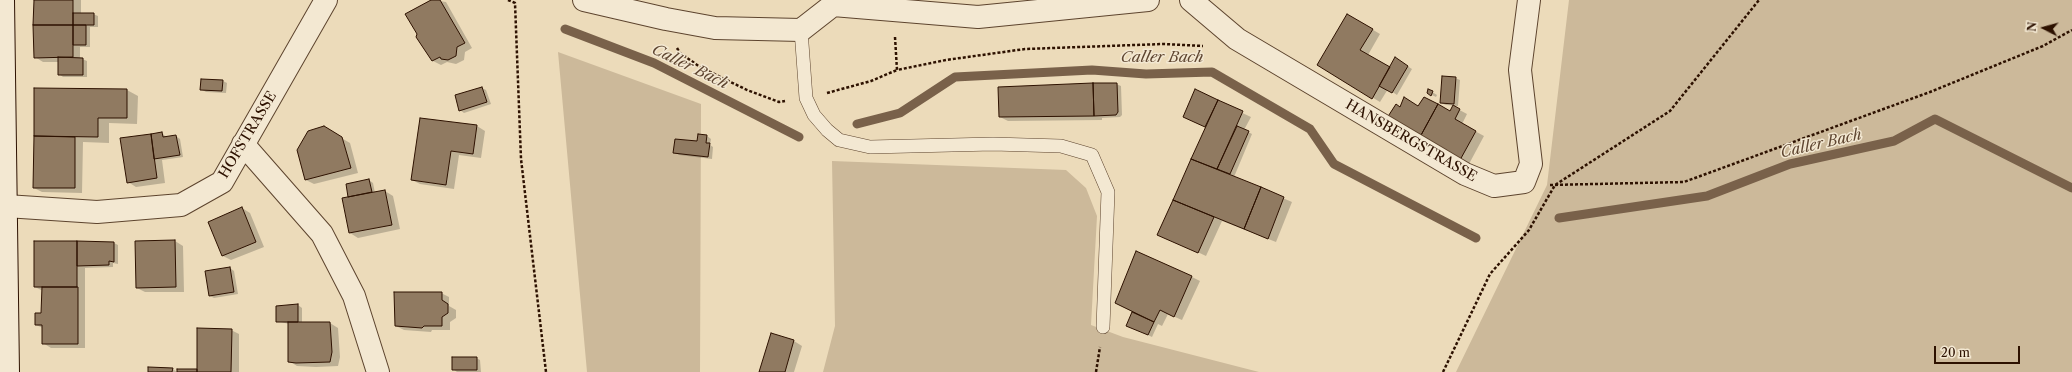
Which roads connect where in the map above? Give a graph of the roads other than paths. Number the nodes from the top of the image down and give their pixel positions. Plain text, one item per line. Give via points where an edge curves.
1 (3, 0) edge
2 (326, 0) edge
3 (584, 0) edge
4 (1148, 0) edge
5 (1191, 0) edge
6 (1529, 0) edge
7 (834, 3) edge
8 (801, 30) junction
9 (243, 144) junction
10 (2, 205) edge
11 (1103, 327) dead end
12 (8, 372) edge
13 (378, 372) edge

1 - 10 street
2 - 9 street, HOFSTRASSE
3 - 8 street via 715,28
4 - 7 street via 978,17
5 - 6 street, HANSBERGSTRASSE via 1237,39 1465,174 1494,186 1524,182 1531,164 1520,70
7 - 8 street
8 - 11 lane via 806,98 814,115 839,140 870,147 994,144 1061,146 1092,155 1108,192
9 - 10 street, HOFSTRASSE via 222,182 181,205 97,212
9 - 13 street via 322,234 354,296
10 - 12 street

